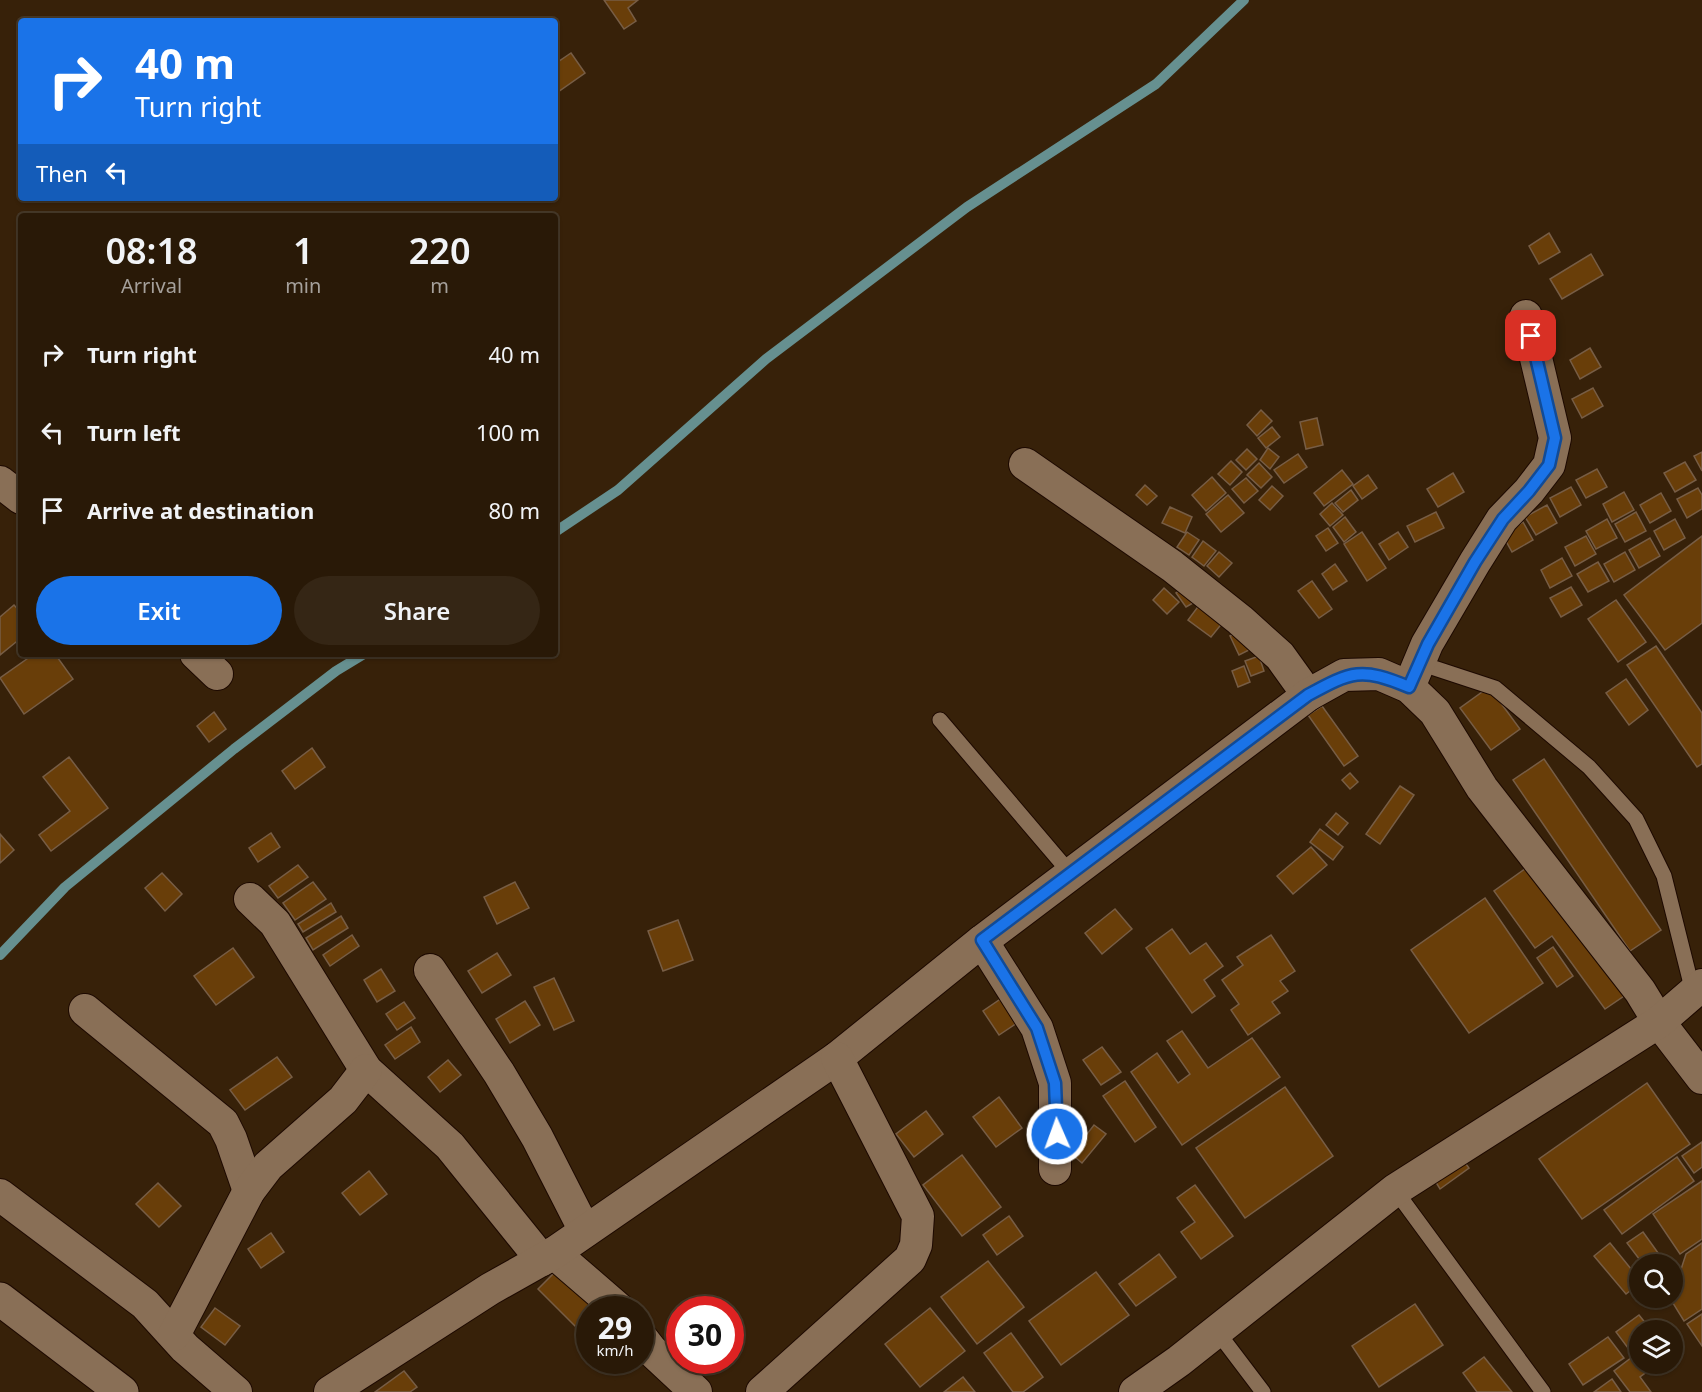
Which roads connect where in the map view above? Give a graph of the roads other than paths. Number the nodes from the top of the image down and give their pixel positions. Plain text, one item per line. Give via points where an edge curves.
1 (1526, 316) dead end
2 (1025, 464) dead end
3 (0, 482) edge
4 (18, 496) edge
5 (1414, 675) junction
6 (1308, 695) junction
7 (940, 720) dead end
8 (1071, 874) junction
9 (250, 899) dead end
10 (982, 940) junction
11 (430, 970) dead end
12 (1698, 988) edge
13 (85, 1010) dead end
14 (1659, 1022) junction
15 (837, 1058) junction
16 (366, 1070) junction
17 (1702, 1078) edge
18 (1055, 1169) dead end
19 (1395, 1190) junction
20 (249, 1191) junction
21 (0, 1195) edge
22 (585, 1232) junction
23 (548, 1257) junction
24 (601, 1296) edge
25 (0, 1299) edge
26 (1216, 1330) junction
27 (174, 1335) junction
28 (654, 1353) edge
29 (122, 1392) edge
30 (236, 1392) edge
31 (330, 1392) edge
32 (696, 1392) edge
33 (762, 1392) edge
34 (1135, 1392) edge
35 (1263, 1392) edge
36 (1543, 1392) edge

1 - 5 street via 1555,438 1549,465 1503,519 1475,562
2 - 6 street via 1172,566 1240,620 1280,656
3 - 4 street
5 - 6 street via 1344,675
5 - 12 lane via 1495,688 1589,766 1636,819 1664,876
5 - 14 street via 1482,788
6 - 8 street
7 - 8 lane
8 - 10 street
9 - 16 street via 275,923
10 - 15 street
10 - 18 street via 1037,1028 1055,1083
11 - 22 street via 505,1082
12 - 14 street
13 - 20 street via 223,1123
14 - 17 street
14 - 19 street
15 - 22 street
15 - 33 street via 918,1216 916,1245 910,1259
16 - 20 street via 343,1100 268,1166
16 - 23 street via 450,1146
19 - 26 street
19 - 36 lane
20 - 27 street
21 - 27 street via 126,1288
22 - 23 street
23 - 24 street
23 - 31 street via 490,1289
25 - 29 main road
26 - 34 street
26 - 35 lane
27 - 30 street
28 - 32 street

